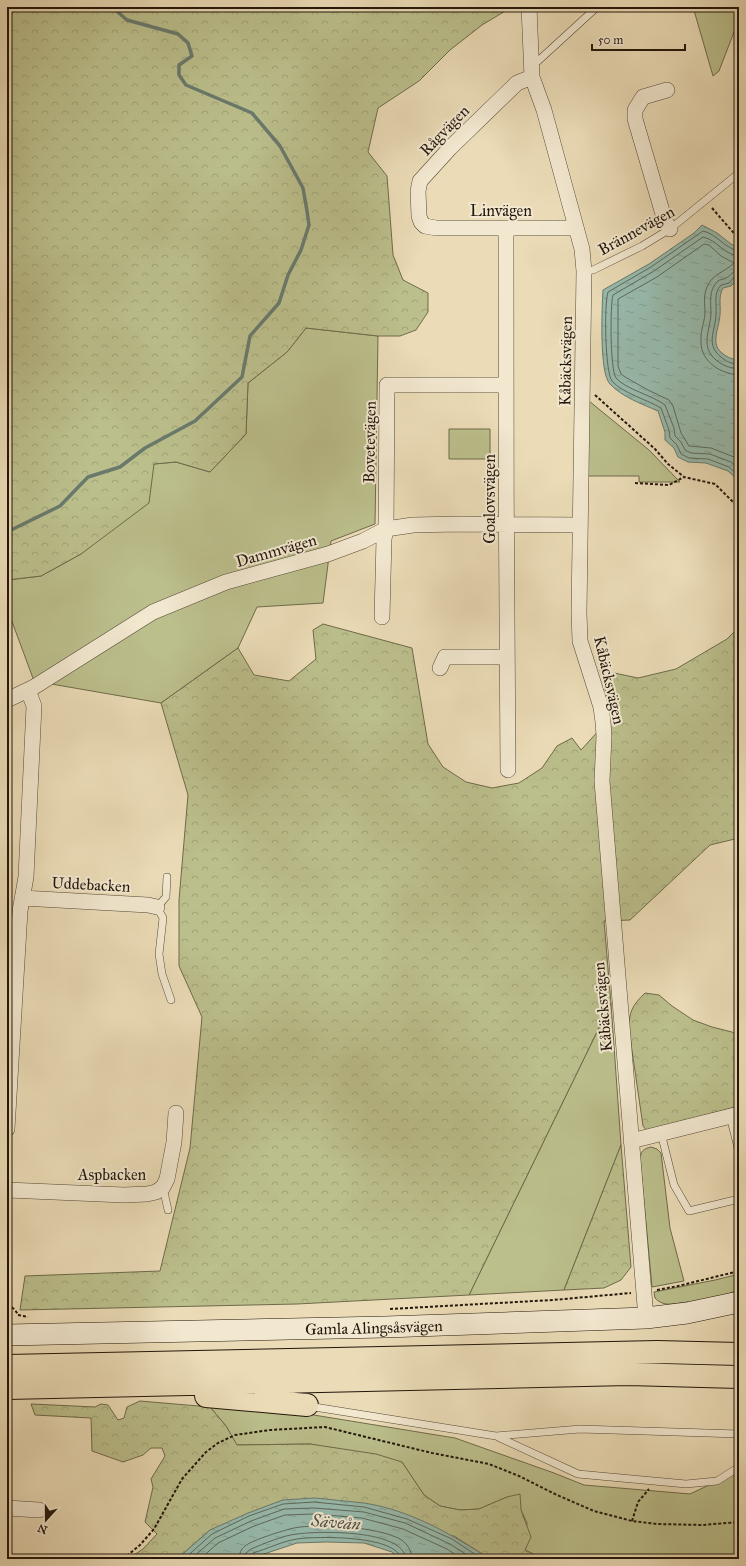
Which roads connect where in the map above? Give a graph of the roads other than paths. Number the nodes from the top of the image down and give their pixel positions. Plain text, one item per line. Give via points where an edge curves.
1 (529, 7) edge
2 (598, 7) edge
3 (531, 70) junction
4 (667, 90) dead end
5 (737, 175) edge
6 (426, 226) joint
7 (506, 228) junction
8 (576, 228) junction
9 (670, 229) junction
10 (584, 272) junction
11 (505, 385) junction
12 (506, 524) junction
13 (580, 525) junction
14 (386, 529) junction
15 (382, 617) dead end
16 (507, 657) junction
17 (440, 668) dead end
18 (28, 690) junction
19 (7, 700) edge
20 (508, 770) dead end
21 (167, 877) dead end
22 (22, 898) junction
23 (157, 907) junction
24 (172, 1000) dead end
25 (176, 1112) dead end
26 (735, 1115) edge
27 (7, 1129) edge
28 (661, 1133) junction
29 (631, 1141) junction
30 (739, 1152) edge
31 (163, 1187) junction
32 (7, 1190) edge
33 (739, 1199) edge
34 (168, 1210) dead end
35 (739, 1302) edge
36 (646, 1318) junction
37 (7, 1335) edge
38 (739, 1354) edge
39 (7, 1366) edge
40 (739, 1376) edge
41 (14, 1388) edge
42 (307, 1405) joint
43 (739, 1434) edge
44 (496, 1436) junction
45 (739, 1467) edge
46 (7, 1508) edge
47 (39, 1510) dead end

1 - 3 street, Kåbäcksvägen
2 - 3 lane
3 - 6 street, Rågvägen via 450,148 420,181 419,216
3 - 8 street, Kåbäcksvägen
4 - 9 street via 643,97 635,110 635,120 665,221
5 - 9 lane, Brännevägen
6 - 7 street, Linvägen
7 - 8 street, Linvägen
7 - 11 street, Goalovsvägen
8 - 10 street, Kåbäcksvägen via 582,249
9 - 10 lane, Brännevägen via 628,253
10 - 13 street, Kåbäcksvägen
11 - 12 street, Goalovsvägen
11 - 14 street, Bovetevägen via 387,385
12 - 13 street, Dammvägen
12 - 14 street, Dammvägen via 413,525
12 - 16 street, Goalovsvägen
13 - 29 street, Kåbäcksvägen via 580,641 601,707 603,722 602,781
14 - 15 street, Bovetevägen
14 - 18 street, Dammvägen via 328,554 226,582 184,598 153,612
16 - 17 street via 445,657
16 - 20 street, Goalovsvägen
18 - 19 street, Dammvägen
18 - 22 street via 34,706 26,876
21 - 23 lane via 166,897
22 - 23 street, Uddebacken
22 - 27 street
23 - 24 lane via 163,918 159,954 162,974
25 - 31 street, Aspbacken via 169,1170
26 - 28 street
26 - 30 lane
28 - 29 street
28 - 33 lane via 674,1186 689,1212
29 - 36 street, Kåbäcksvägen
31 - 32 street, Aspbacken via 147,1194 124,1195
31 - 34 lane
35 - 36 street, Gamla Alingsåsvägen via 687,1313
36 - 37 street, Gamla Alingsåsvägen via 393,1327
38 - 39 highway via 657,1352
40 - 41 highway via 628,1374
41 - 42 highway via 174,1393
42 - 44 lane
43 - 44 lane via 580,1429
44 - 45 lane via 578,1474 686,1484 717,1481
46 - 47 street

